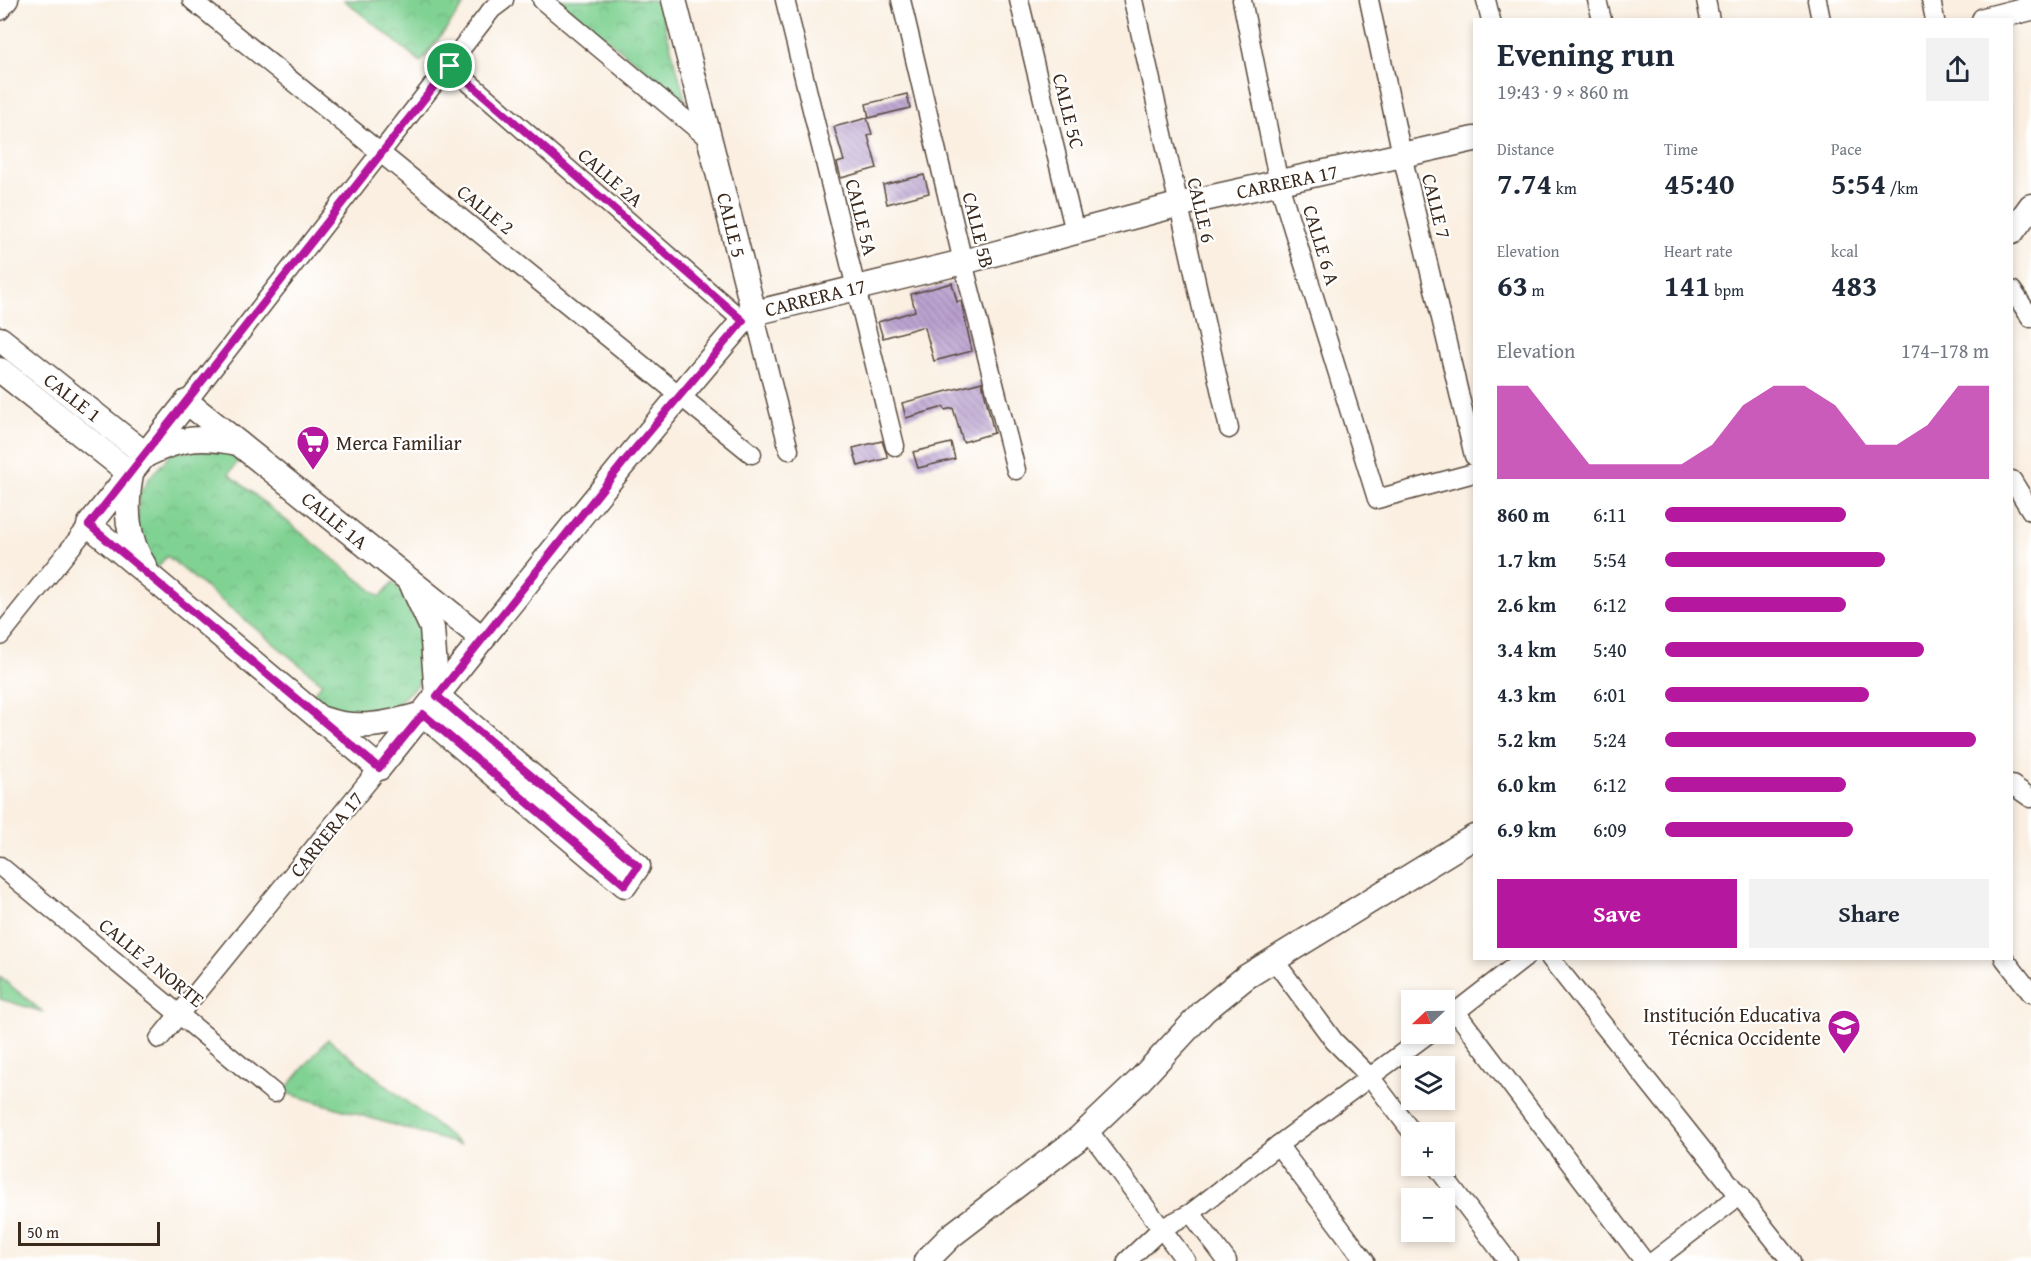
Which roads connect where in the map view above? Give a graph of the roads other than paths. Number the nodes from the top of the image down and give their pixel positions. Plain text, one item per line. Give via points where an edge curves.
1 (9, 0) edge
2 (192, 0) edge
3 (504, 0) edge
4 (542, 0) edge
5 (674, 0) edge
6 (785, 0) edge
7 (901, 0) edge
8 (1019, 0) edge
9 (1133, 0) edge
10 (1242, 0) edge
11 (1369, 0) edge
12 (1486, 0) edge
13 (1597, 0) edge
14 (1706, 0) edge
15 (1817, 0) edge
16 (1930, 0) edge
17 (2031, 8) edge
18 (0, 11) edge
19 (1490, 18) edge
20 (1602, 18) edge
21 (1710, 18) edge
22 (1821, 18) edge
23 (1934, 18) edge
24 (1992, 18) edge
25 (450, 66) junction
26 (1473, 139) edge
27 (710, 140) junction
28 (382, 154) junction
29 (1402, 155) junction
30 (1279, 184) junction
31 (1177, 205) junction
32 (2031, 206) edge
33 (2013, 231) edge
34 (1075, 232) junction
35 (963, 262) junction
36 (856, 286) junction
37 (2013, 291) edge
38 (748, 317) junction
39 (2031, 318) edge
40 (0, 339) edge
41 (0, 370) edge
42 (680, 395) junction
43 (187, 402) junction
44 (1229, 429) dead end
45 (238, 443) junction
46 (895, 446) dead end
47 (789, 450) dead end
48 (1473, 452) edge
49 (146, 454) junction
50 (752, 454) dead end
51 (1016, 470) dead end
52 (1473, 473) edge
53 (131, 474) junction
54 (2013, 482) edge
55 (2031, 511) edge
56 (89, 525) junction
57 (152, 578) junction
58 (409, 580) junction
59 (0, 636) edge
60 (483, 639) junction
61 (430, 705) junction
62 (318, 717) junction
63 (379, 768) junction
64 (2013, 786) edge
65 (2031, 798) edge
66 (1472, 844) edge
67 (0, 866) edge
68 (632, 875) dead end
69 (1274, 960) junction
70 (1522, 960) edge
71 (1552, 960) edge
72 (2006, 960) edge
73 (2031, 993) edge
74 (1455, 1012) edge
75 (180, 1013) junction
76 (1455, 1022) edge
77 (159, 1039) dead end
78 (1415, 1044) edge
79 (1371, 1078) junction
80 (274, 1093) dead end
81 (1404, 1122) edge
82 (1088, 1130) junction
83 (1278, 1145) junction
84 (1444, 1176) edge
85 (1740, 1195) junction
86 (1191, 1213) junction
87 (1162, 1228) junction
88 (926, 1261) edge
89 (1127, 1261) edge
90 (1186, 1261) edge
91 (1227, 1261) edge
92 (1365, 1261) edge
93 (1508, 1261) edge
94 (1644, 1261) edge
95 (1654, 1261) edge
96 (1791, 1261) edge

1 - 18 street
2 - 28 street, CALLE 2
3 - 25 street via 492,9
4 - 27 street
5 - 27 street, CALLE 5
6 - 36 street, CALLE 5A
7 - 35 street, CALLE 5B
8 - 34 street, CALLE 5C
9 - 31 street, CALLE 6
10 - 30 street, CALLE 6 A
11 - 29 street, CALLE 7
12 - 19 street
13 - 20 street
14 - 21 street
15 - 22 street
16 - 23 street
17 - 24 street
25 - 28 street
25 - 38 street, CALLE 2A
26 - 29 street, CARRERA 17
27 - 38 street, CALLE 5
28 - 42 street, CALLE 2
28 - 43 street
29 - 30 street, CARRERA 17
29 - 48 street, CALLE 7
30 - 31 street, CARRERA 17
30 - 52 street, CALLE 6 A via 1377,499
31 - 34 street, CARRERA 17
31 - 44 street, CALLE 6
32 - 33 street
34 - 35 street, CARRERA 17
35 - 36 street, CARRERA 17
35 - 51 street, CALLE 5B
36 - 38 street, CARRERA 17
36 - 46 street, CALLE 5A
37 - 39 street
38 - 42 street, CARRERA 17
38 - 47 street, CALLE 5
40 - 49 street, CALLE 1
41 - 53 street
42 - 50 street, CALLE 2
42 - 60 street, CARRERA 17
43 - 45 street, CALLE 1A
43 - 49 street
45 - 49 street via 195,438 173,442
45 - 58 street, CALLE 1A
49 - 53 street
53 - 56 street
53 - 57 street via 127,512 130,536 137,556
54 - 55 street
56 - 57 street
56 - 59 street
57 - 62 street
58 - 60 street, CALLE 1A
58 - 61 street via 432,628
60 - 61 street, CARRERA 17
61 - 62 street via 390,723 362,726 340,725
61 - 63 street, CARRERA 17
61 - 68 street
62 - 63 street
63 - 75 street, CARRERA 17
64 - 65 street
66 - 69 street via 1418,870
67 - 75 street, CALLE 2 NORTE
69 - 79 street via 1334,1041
69 - 82 street via 1204,1011
70 - 74 street
71 - 85 street
72 - 73 street
75 - 77 street, CARRERA 17
75 - 80 street, CALLE 2 NORTE
76 - 94 street
78 - 79 street
79 - 81 street
79 - 83 street
82 - 87 street
82 - 88 street via 952,1235
83 - 86 street
83 - 92 street
84 - 93 street
85 - 95 street
85 - 96 street
86 - 87 street
86 - 91 street
87 - 89 street
87 - 90 street

